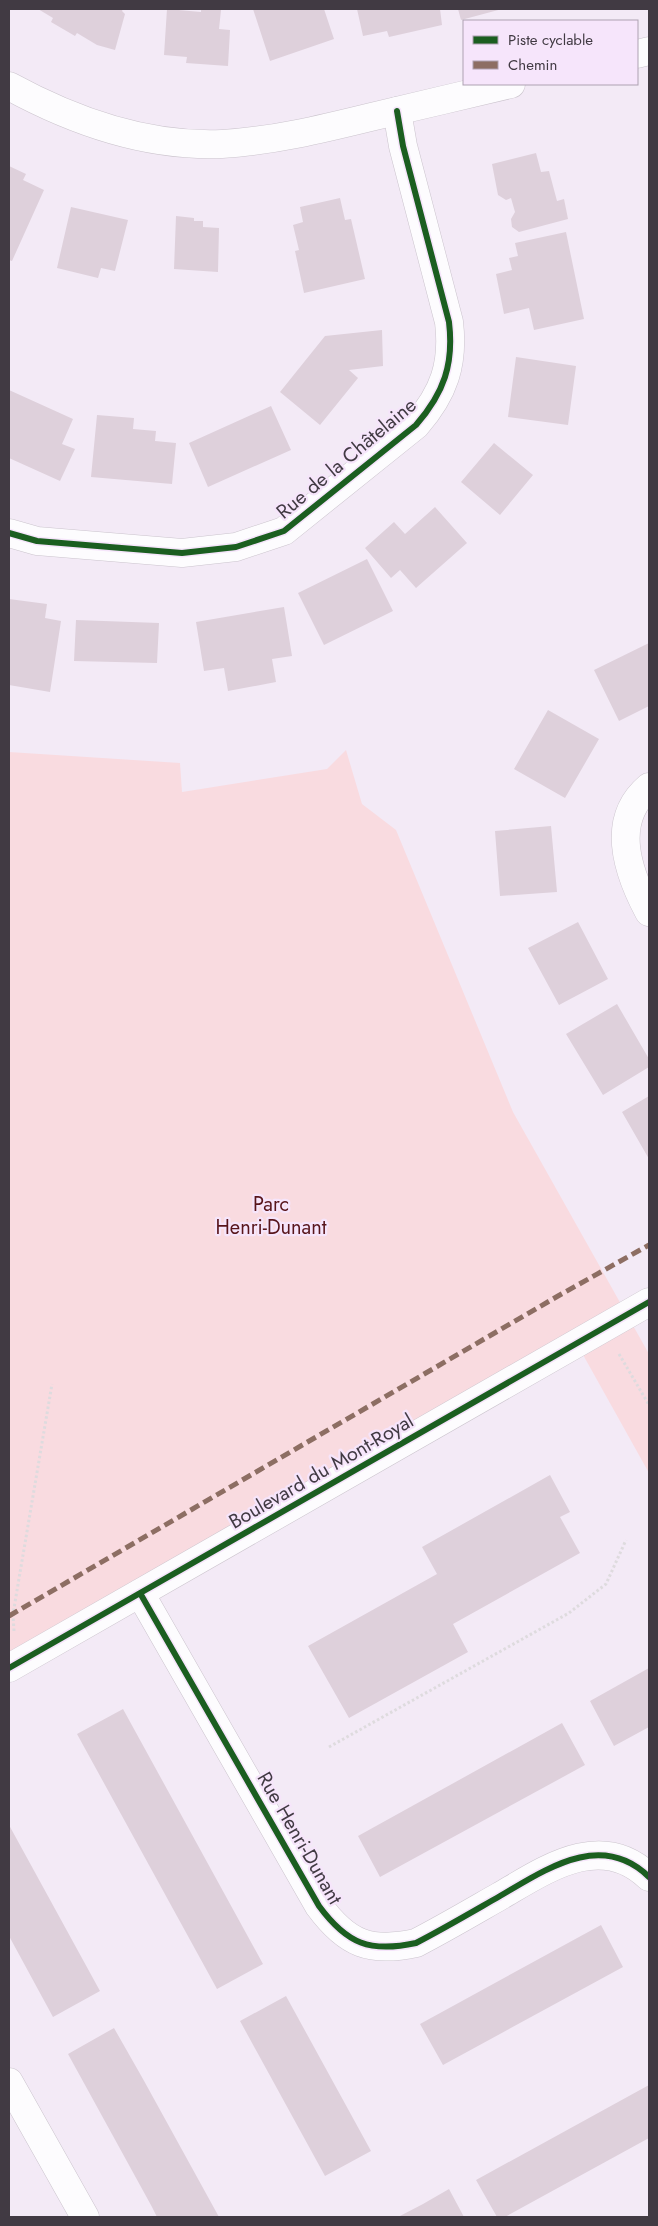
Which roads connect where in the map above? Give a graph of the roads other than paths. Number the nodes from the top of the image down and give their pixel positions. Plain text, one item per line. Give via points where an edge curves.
1 (507, 85) edge
2 (9, 86) edge
3 (397, 111) junction
4 (9, 533) edge
5 (649, 787) edge
6 (649, 912) edge
7 (649, 1302) edge
8 (140, 1593) junction
9 (12, 1666) edge
10 (649, 1877) edge
11 (9, 2082) edge
12 (85, 2217) edge

1 - 3 street
2 - 3 street via 83,120 147,138 187,142 221,144 261,140
3 - 4 street, Rue de la Châtelaine via 452,344 442,389 416,425 284,531 236,547 182,554 37,541
5 - 6 street via 632,810 625,831 630,871
7 - 8 street, Boulevard du Mont-Royal
8 - 9 street, Boulevard du Mont-Royal
8 - 10 street, Rue Henri-Dunant via 319,1906 333,1925 351,1939 370,1945 396,1947 416,1943 548,1868 575,1858 606,1855 635,1866
11 - 12 street

